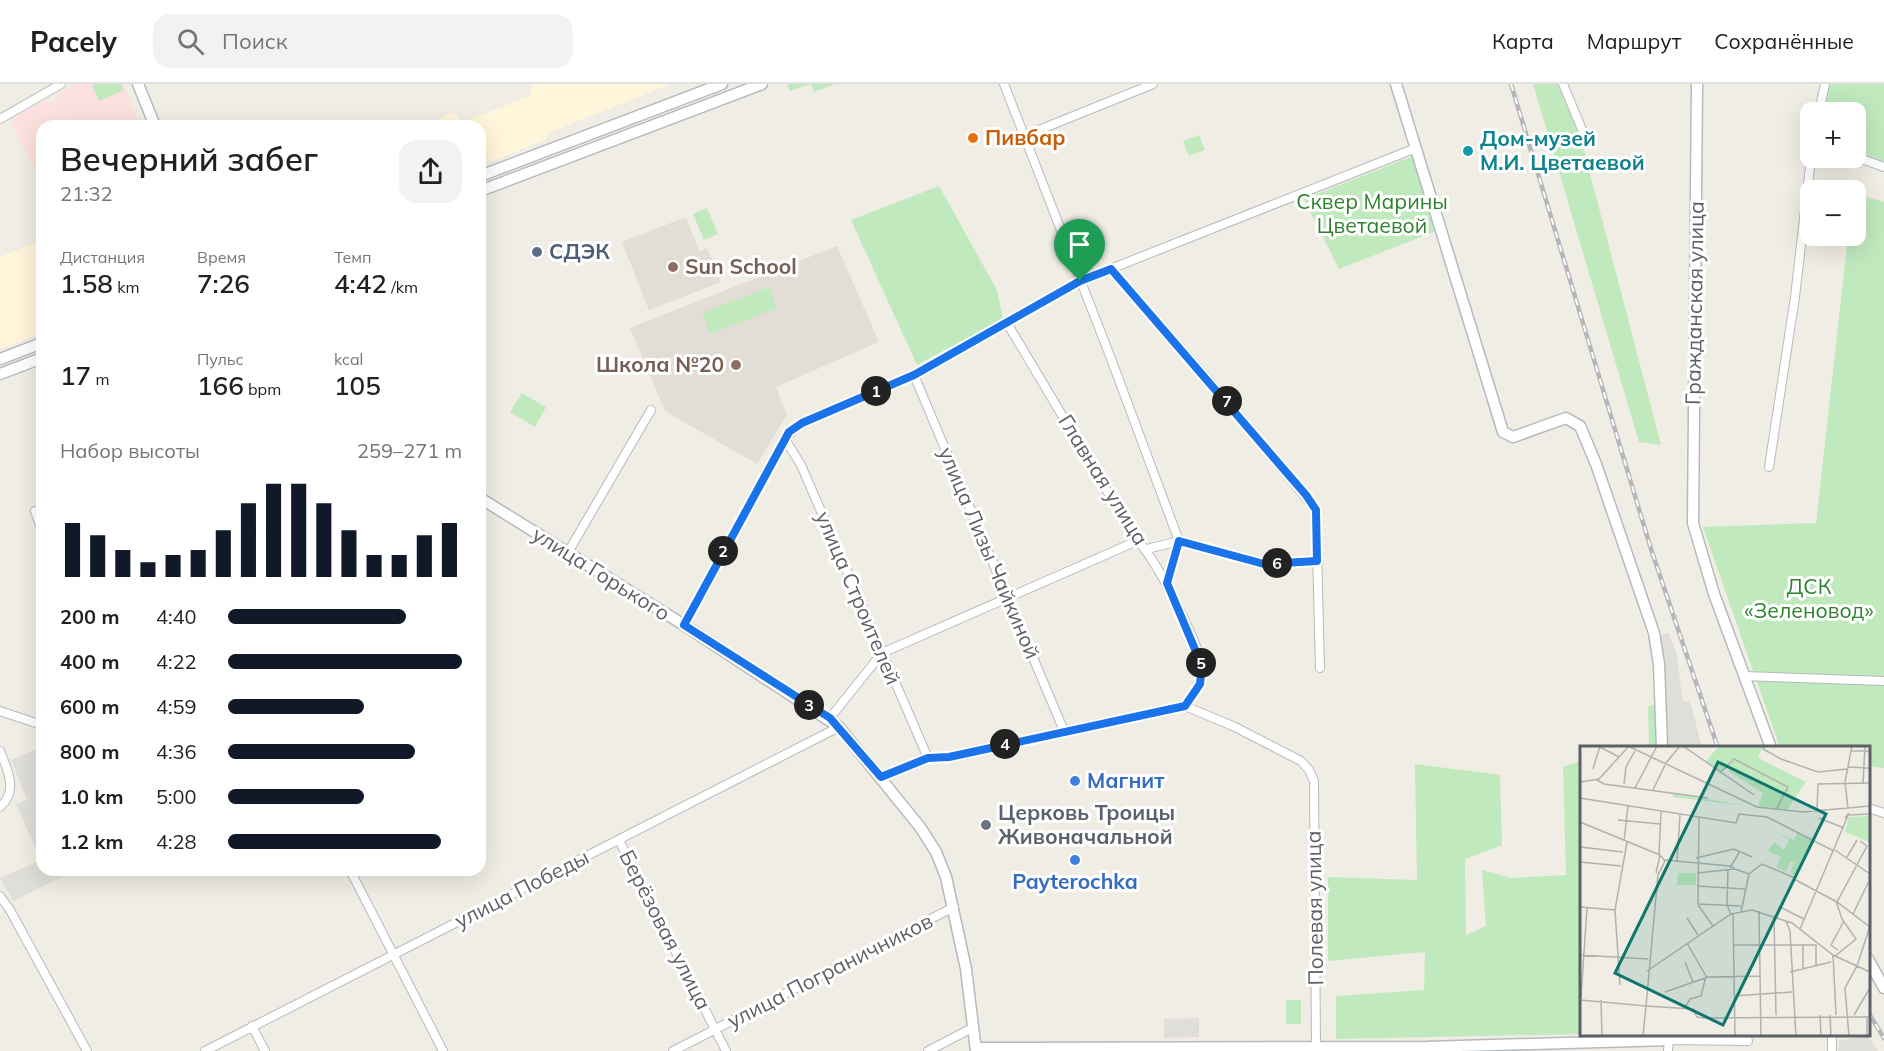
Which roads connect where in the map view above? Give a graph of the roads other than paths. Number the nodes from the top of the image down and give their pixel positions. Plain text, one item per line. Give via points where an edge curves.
1 (61, 84) edge
2 (138, 84) edge
3 (722, 84) edge
4 (762, 84) edge
5 (1004, 84) edge
6 (1153, 84) edge
7 (1396, 84) edge
8 (1563, 84) edge
9 (1697, 84) edge
10 (1824, 84) edge
11 (1821, 102) edge
12 (0, 119) edge
13 (153, 120) edge
14 (1024, 136) junction
15 (1586, 139) dead end
16 (1416, 148) junction
17 (1866, 161) edge
18 (1884, 167) edge
19 (1810, 168) edge
20 (486, 174) edge
21 (486, 189) edge
22 (1111, 269) junction
23 (1080, 281) junction
24 (1006, 323) junction
25 (36, 345) edge
26 (0, 359) edge
27 (36, 360) edge
28 (0, 374) edge
29 (914, 375) junction
30 (651, 410) dead end
31 (785, 439) junction
32 (1769, 467) dead end
33 (486, 502) edge
34 (35, 511) dead end
35 (36, 514) edge
36 (1137, 541) junction
37 (1179, 541) junction
38 (1147, 549) junction
39 (567, 554) junction
40 (1317, 561) junction
41 (1167, 583) junction
42 (1009, 597) junction
43 (684, 625) junction
44 (882, 653) junction
45 (1320, 668) dead end
46 (1744, 676) junction
47 (1884, 681) edge
48 (1185, 706) junction
49 (0, 711) edge
50 (830, 718) junction
51 (36, 723) edge
52 (839, 727) junction
53 (1064, 731) junction
54 (1662, 746) edge
55 (1770, 746) edge
56 (0, 751) edge
57 (928, 758) junction
58 (881, 777) junction
59 (2, 805) edge
60 (1869, 808) edge
61 (1884, 813) edge
62 (620, 840) junction
63 (353, 876) edge
64 (0, 896) edge
65 (954, 907) junction
66 (393, 954) junction
67 (1869, 960) edge
68 (1880, 971) edge
69 (1884, 988) edge
70 (252, 1026) junction
71 (974, 1027) junction
72 (716, 1029) junction
73 (1748, 1041) dead end
74 (1669, 1042) edge
75 (1316, 1047) junction
76 (1303, 1049) edge
77 (976, 1050) edge
78 (1053, 1050) edge
79 (87, 1051) edge
80 (204, 1051) edge
81 (265, 1051) edge
82 (443, 1051) edge
83 (673, 1051) edge
84 (726, 1051) edge
85 (928, 1051) edge

1 - 12 street
2 - 13 street
3 - 20 street
4 - 21 street
5 - 14 street
6 - 14 street
7 - 16 street
8 - 15 street
9 - 46 street, Гражданская улица via 1693,523
10 - 11 street
14 - 23 street
16 - 22 street
16 - 54 street via 1503,432 1513,437 1566,418 1580,426 1596,464 1653,633 1659,664
17 - 18 street
19 - 32 street
22 - 23 street
22 - 40 street via 1306,495 1316,510
23 - 24 street
23 - 37 street
24 - 29 street
24 - 36 street, Главная улица
25 - 26 street
27 - 28 street
29 - 31 street via 802,423
29 - 42 street, улица Лизы Чайкиной
30 - 39 street
31 - 43 street
31 - 44 street, улица Строителей via 801,465
33 - 39 street, улица Горького
34 - 35 street
36 - 38 street, Главная улица
36 - 42 street
37 - 38 street
37 - 40 street via 1264,564
37 - 41 street
38 - 41 street, Главная улица
39 - 43 street, улица Горького
40 - 45 street
41 - 48 street, Главная улица via 1202,666 1200,684
42 - 44 street
42 - 53 street, улица Лизы Чайкиной
43 - 50 street, улица Горького
44 - 50 street
44 - 57 street, улица Строителей
46 - 47 street
46 - 55 street, Гражданская улица
48 - 53 street
48 - 75 street, Полевая улица via 1301,760 1310,770 1314,781
49 - 51 street
50 - 52 street, улица Горького
52 - 58 street, улица Горького
52 - 62 street, улица Победы
53 - 57 street via 949,757
56 - 59 street via 11,778
57 - 58 street
58 - 65 street, улица Горького via 936,852
60 - 61 street
62 - 66 street, улица Победы
62 - 72 street, Берёзовая улица
63 - 66 street
64 - 79 street
65 - 71 street, улица Горького
65 - 72 street, улица Пограничников
66 - 70 street, улица Победы
66 - 82 street
67 - 68 street
68 - 69 street
70 - 80 street, улица Победы
70 - 81 street
71 - 77 street, улица Горького
71 - 85 street
72 - 83 street, улица Пограничников
72 - 84 street, Берёзовая улица
73 - 74 street
74 - 75 street
75 - 76 street
76 - 78 street
77 - 78 street

